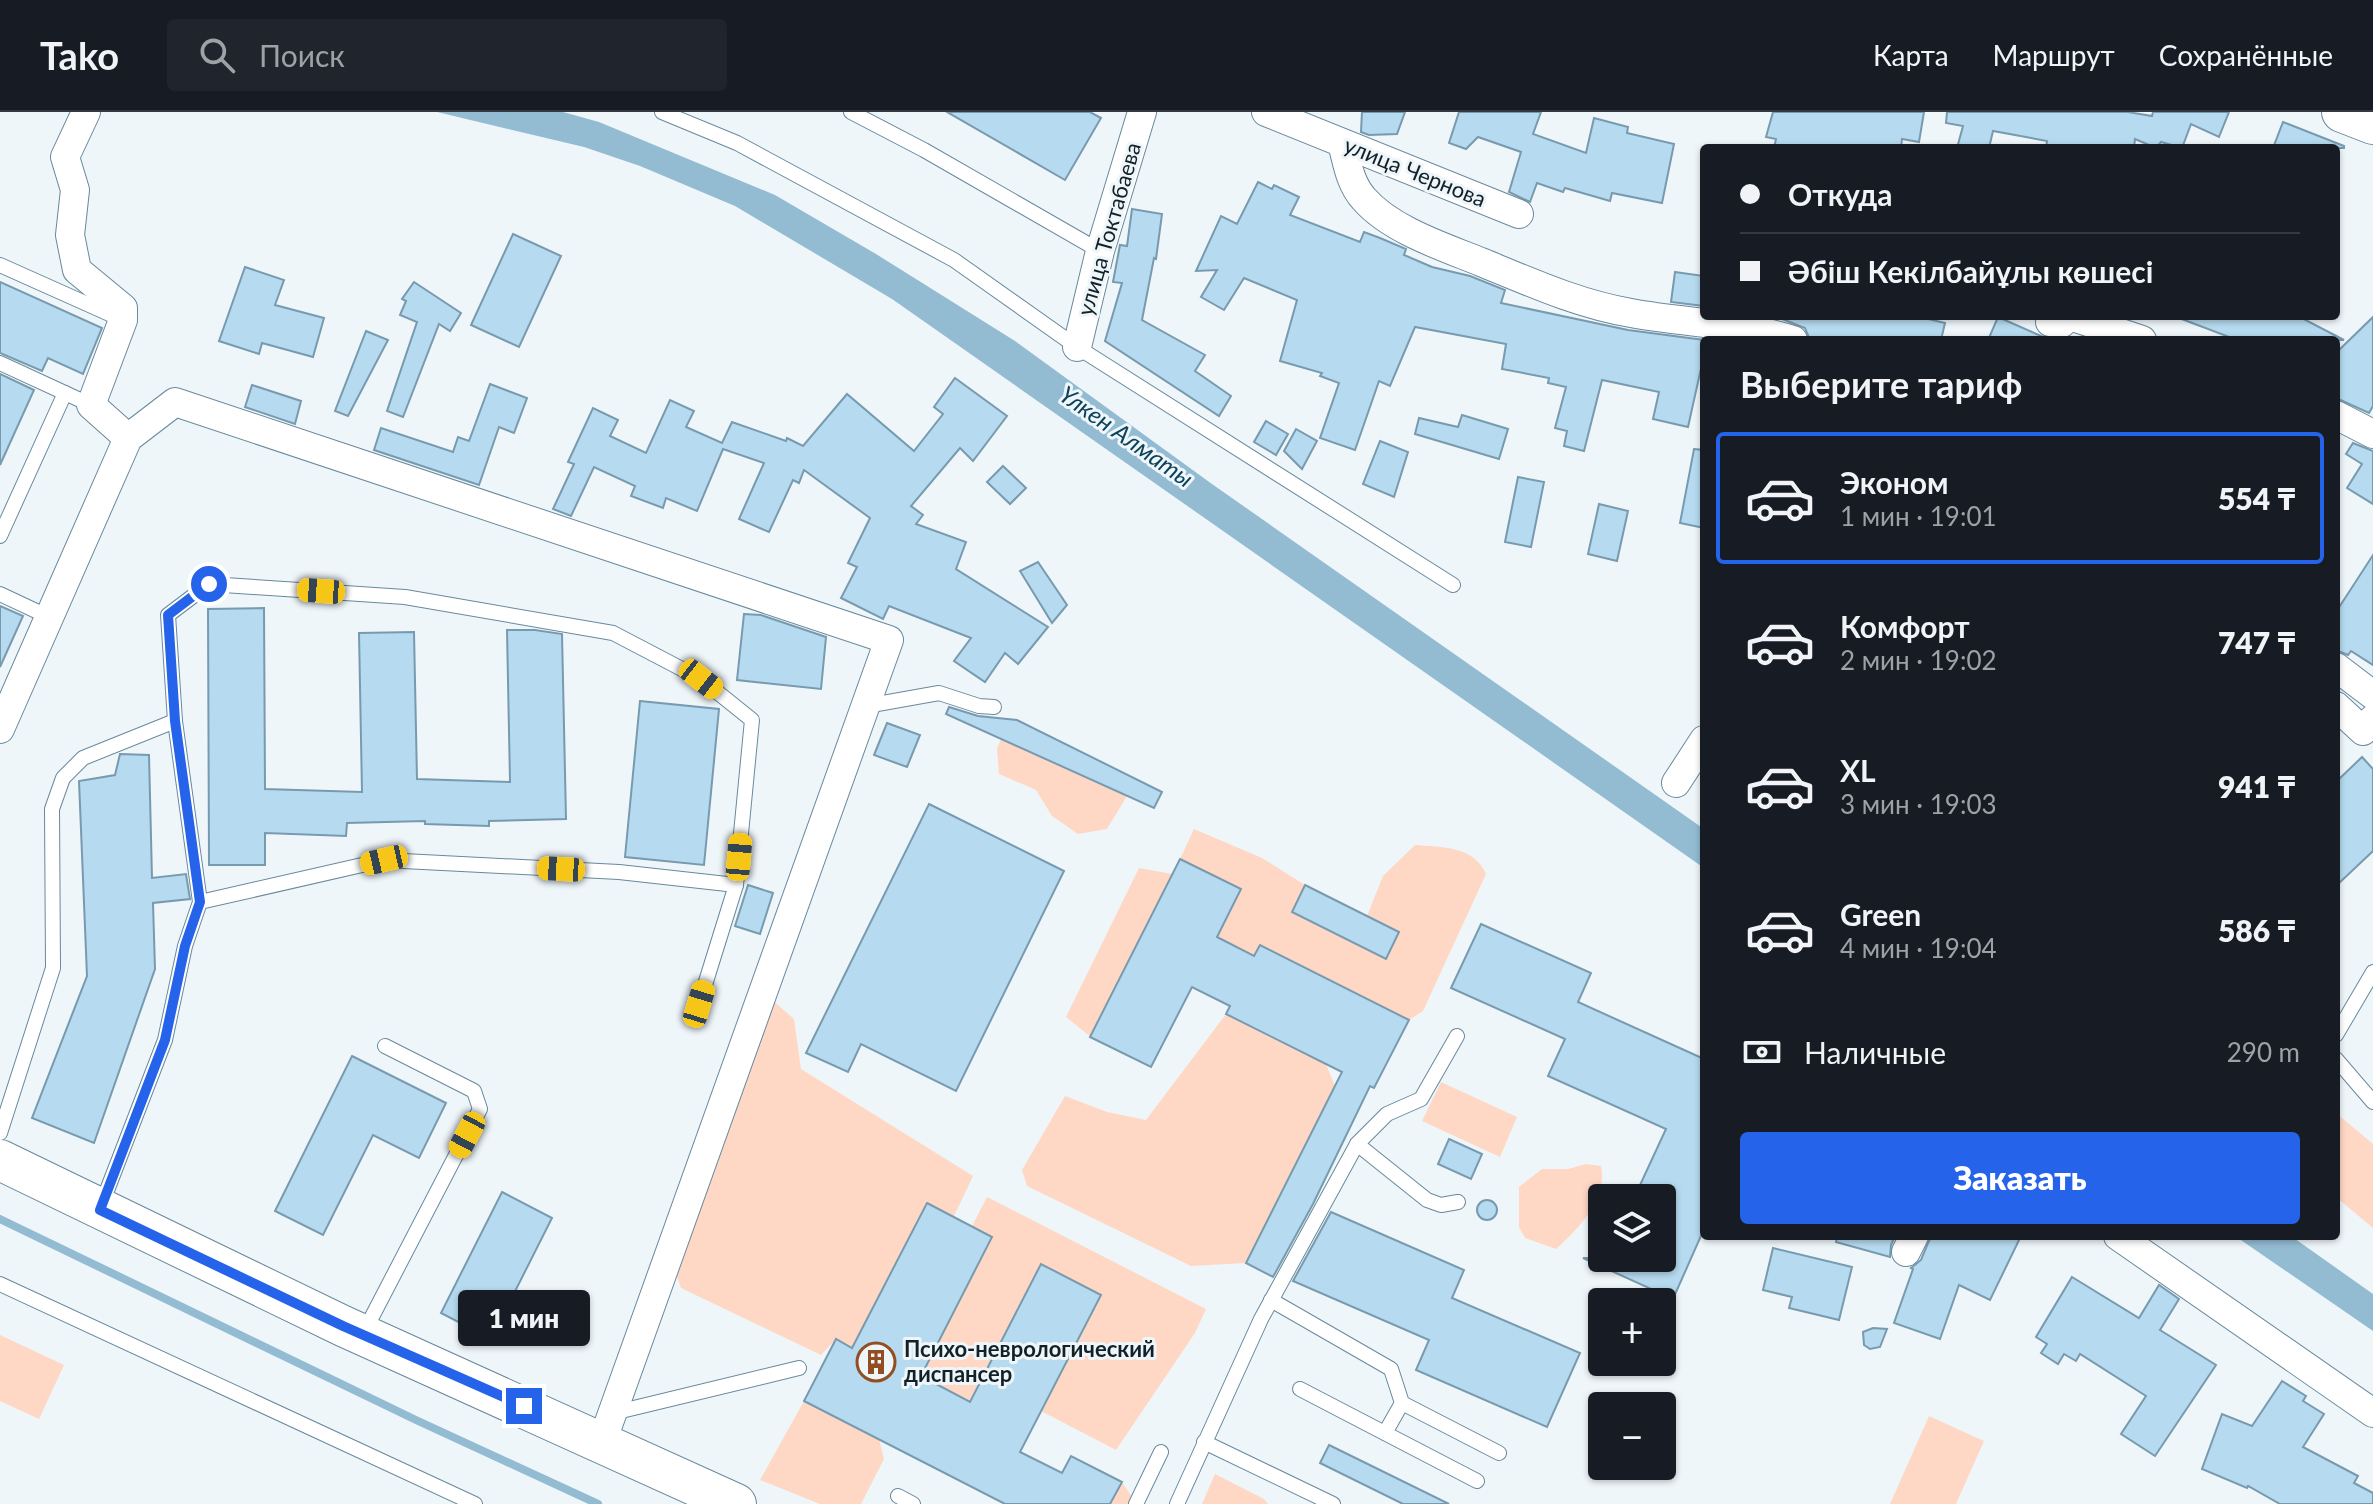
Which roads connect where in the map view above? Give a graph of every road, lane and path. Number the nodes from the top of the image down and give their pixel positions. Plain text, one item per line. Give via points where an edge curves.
1 (86, 112) edge
2 (662, 112) edge
3 (851, 112) edge
4 (1142, 112) edge
5 (1266, 112) edge
6 (2342, 112) edge
7 (2373, 124) edge
8 (1342, 143) junction
9 (1519, 214) dead end
10 (1100, 251) junction
11 (0, 265) edge
12 (123, 320) junction
13 (2065, 320) edge
14 (2082, 320) edge
15 (2050, 322) dead end
16 (1780, 336) edge
17 (2130, 336) edge
18 (1077, 347) junction
19 (0, 363) edge
20 (65, 393) junction
21 (91, 405) junction
22 (2340, 417) edge
23 (2373, 434) edge
24 (128, 438) junction
25 (0, 536) edge
26 (1453, 585) dead end
27 (0, 594) edge
28 (49, 617) junction
29 (2340, 670) edge
30 (2373, 695) edge
31 (866, 706) junction
32 (994, 707) dead end
33 (2340, 710) edge
34 (2373, 719) edge
35 (175, 721) junction
36 (0, 729) edge
37 (1700, 746) edge
38 (1676, 783) dead end
39 (736, 885) junction
40 (200, 902) junction
41 (2373, 972) edge
42 (699, 1004) dead end
43 (2340, 1028) edge
44 (1457, 1036) dead end
45 (385, 1046) dead end
46 (2340, 1064) edge
47 (2373, 1102) edge
48 (0, 1133) edge
49 (1357, 1144) junction
50 (0, 1160) edge
51 (1458, 1202) dead end
52 (100, 1210) junction
53 (2124, 1240) edge
54 (0, 1284) edge
55 (1271, 1300) junction
56 (363, 1335) junction
57 (799, 1368) dead end
58 (1300, 1389) dead end
59 (1402, 1403) junction
60 (2373, 1413) edge
61 (607, 1428) junction
62 (1385, 1433) junction
63 (1204, 1442) junction
64 (1161, 1452) dead end
65 (1499, 1453) dead end
66 (1477, 1481) dead end
67 (898, 1496) dead end
68 (475, 1504) edge
69 (736, 1504) edge
70 (913, 1504) edge
71 (1136, 1504) edge
72 (1177, 1504) edge
73 (1333, 1504) edge

1 - 12 street via 65,157 75,190 70,235 77,270 123,308
2 - 18 lane via 737,143 916,237
3 - 10 lane
4 - 10 street, улица Токтабаева
5 - 8 street, улица Чернова
6 - 7 street
8 - 9 street, улица Чернова
8 - 16 street via 1361,197 1378,213 1427,240 1590,305
10 - 18 street, улица Токтабаева
11 - 12 lane
12 - 21 street
13 - 15 street
14 - 17 street
18 - 26 lane
19 - 20 lane
20 - 21 lane
20 - 25 lane
21 - 24 street
22 - 23 street
24 - 28 street
24 - 31 street via 175,402 889,640
27 - 28 lane
28 - 36 street
29 - 30 street
31 - 32 lane via 939,693
31 - 61 street
33 - 34 street via 2363,731
35 - 39 lane via 168,615 209,584 405,597 613,633 701,679 752,720
35 - 40 lane
35 - 48 lane via 83,758 63,778 52,809 53,968
37 - 38 street
39 - 40 lane via 619,872 384,860
39 - 42 lane
40 - 52 lane via 165,1040
41 - 43 lane
44 - 49 lane via 1421,1099 1387,1114
45 - 56 lane via 474,1091 480,1109
46 - 47 lane
49 - 51 lane via 1427,1200 1441,1205
49 - 55 lane
50 - 52 street
52 - 56 street
53 - 60 street
54 - 68 lane
55 - 59 lane via 1391,1369
55 - 63 lane
56 - 61 street
57 - 61 lane
58 - 62 lane
59 - 62 lane
59 - 65 lane
61 - 69 street
62 - 66 lane
63 - 72 lane
63 - 73 lane
64 - 71 lane
67 - 70 lane

